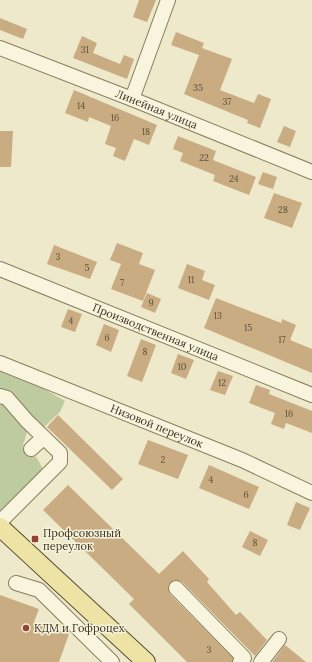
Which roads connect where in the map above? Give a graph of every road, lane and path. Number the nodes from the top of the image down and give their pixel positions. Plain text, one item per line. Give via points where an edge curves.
1 (168, 0) edge
2 (0, 48) edge
3 (132, 99) junction
4 (312, 172) edge
5 (0, 269) edge
6 (0, 363) edge
7 (312, 394) edge
8 (0, 396) edge
9 (43, 438) junction
10 (31, 449) dead end
11 (312, 492) edge
12 (0, 522) edge
13 (0, 527) edge
14 (16, 583) dead end
15 (176, 588) dead end
16 (279, 639) dead end
17 (112, 662) edge
18 (146, 662) edge
19 (241, 662) edge
20 (261, 662) edge

1 - 3 street
2 - 3 street, Линейная улица
3 - 4 street, Линейная улица
5 - 7 street, Производственная улица
6 - 11 street, Низовой переулок via 242,460
8 - 9 street via 7,398
9 - 10 street
9 - 12 street via 60,453 60,462
13 - 18 main road
14 - 17 street via 39,590
15 - 19 street via 244,658
16 - 20 street

